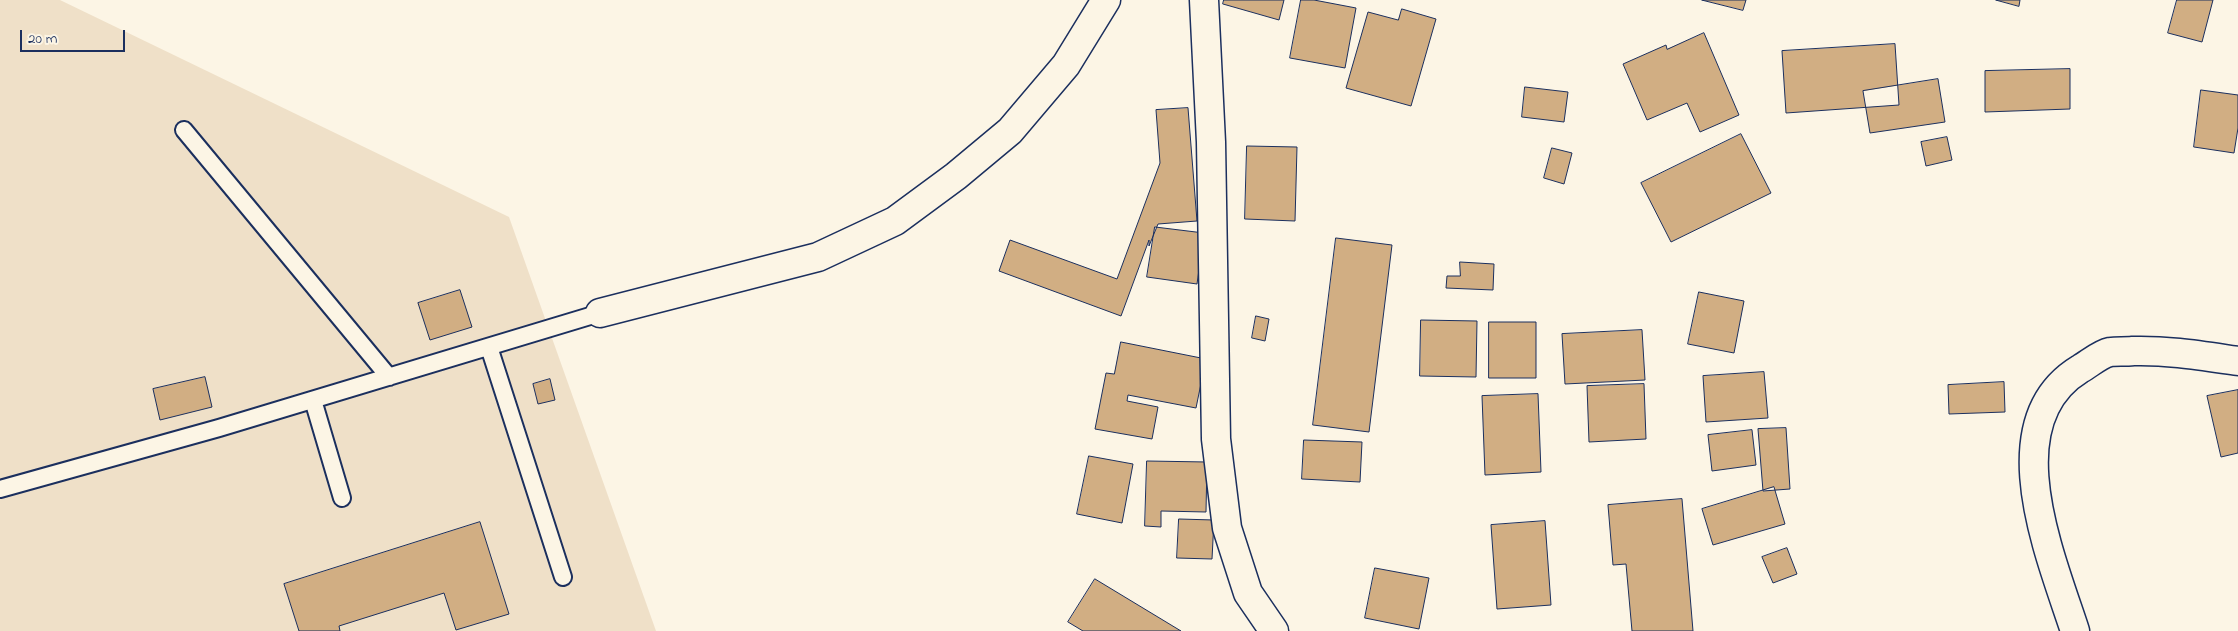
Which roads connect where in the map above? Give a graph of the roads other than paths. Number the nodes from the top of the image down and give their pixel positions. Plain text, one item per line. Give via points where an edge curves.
1 (1106, 0) edge
2 (1204, 0) edge
3 (184, 130) dead end
4 (600, 313) joint
5 (489, 347) junction
6 (2238, 361) edge
7 (389, 377) junction
8 (312, 400) junction
9 (0, 489) edge
10 (342, 498) dead end
11 (563, 576) dead end
12 (1274, 631) edge
13 (2075, 631) edge

1 - 4 street via 1066,65 1010,132 895,221 818,256
2 - 12 street via 1211,142 1216,439 1227,528 1248,592
3 - 7 lane
4 - 5 lane
5 - 7 lane
5 - 11 lane
6 - 13 street via 2159,351 2108,352 2068,376 2045,406 2034,442 2034,487 2050,554
7 - 8 lane
8 - 9 lane
8 - 10 lane

